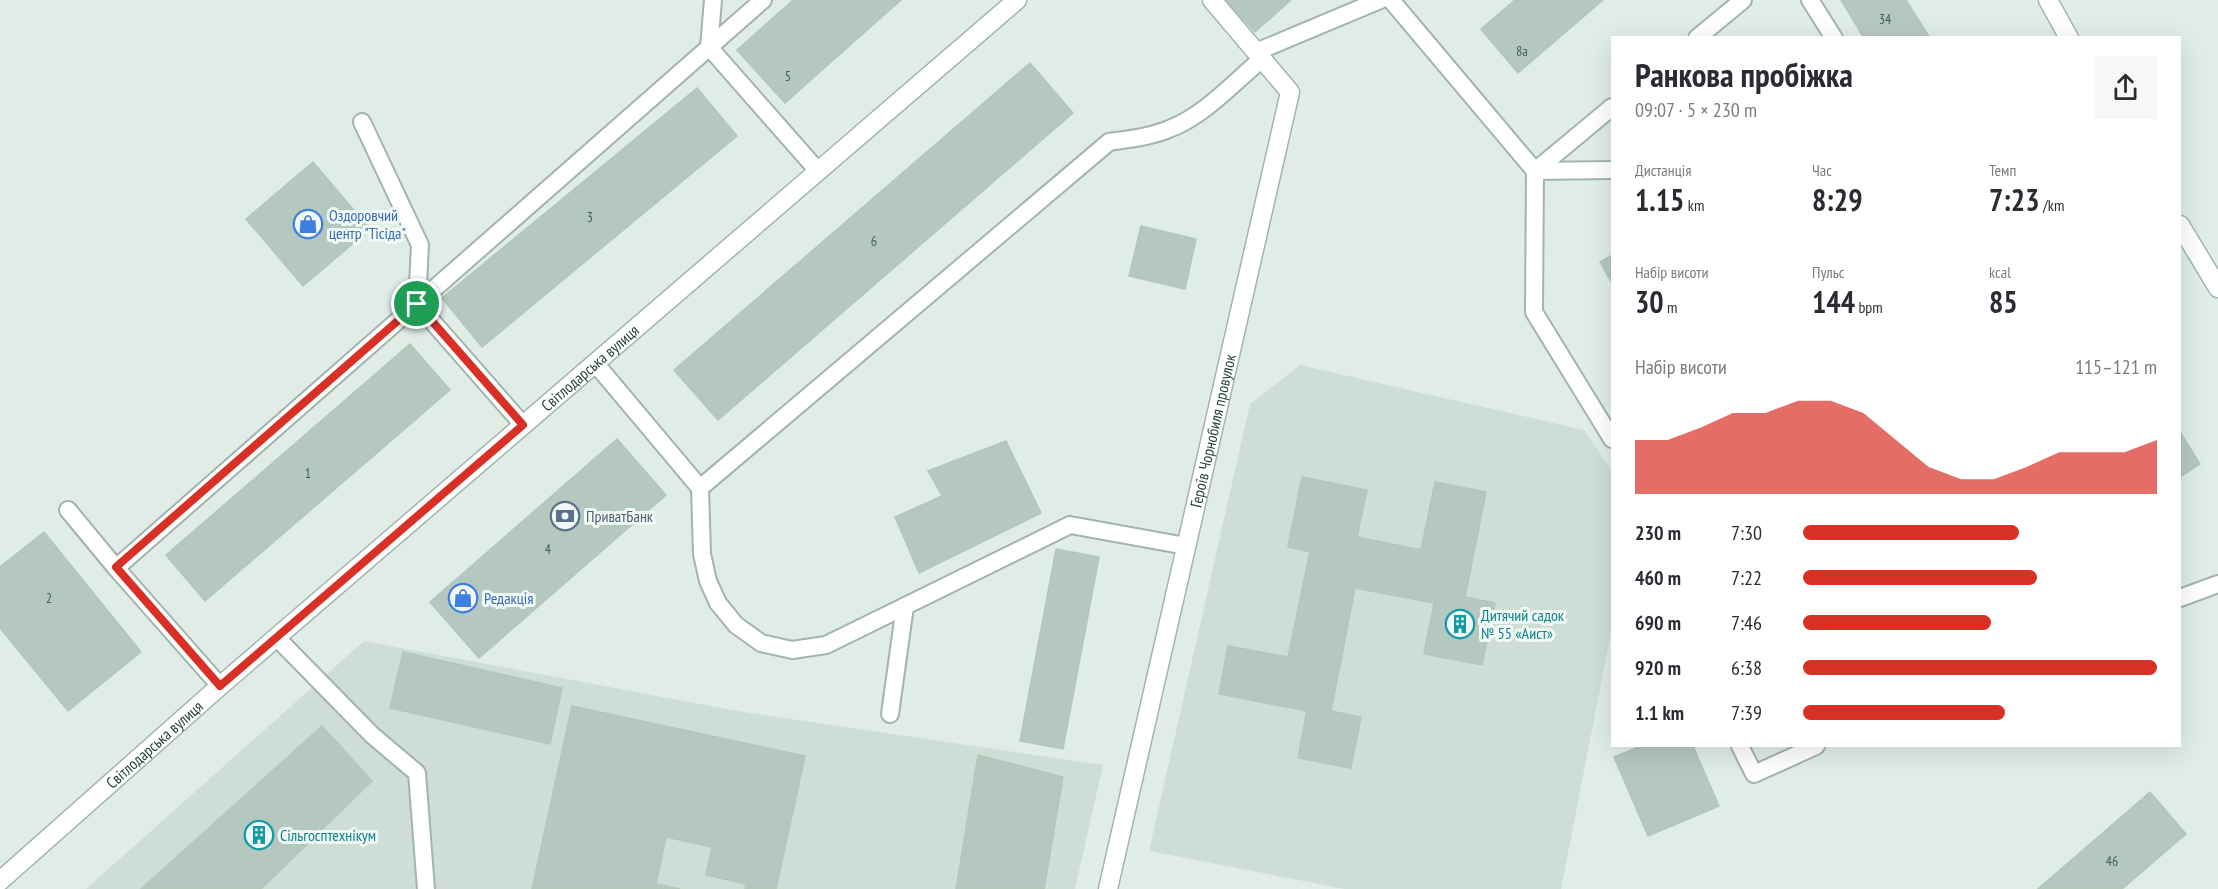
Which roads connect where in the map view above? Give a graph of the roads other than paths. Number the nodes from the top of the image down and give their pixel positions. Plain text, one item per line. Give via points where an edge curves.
1 (713, 0) edge
2 (764, 0) edge
3 (1017, 0) edge
4 (1212, 0) edge
5 (1380, 0) edge
6 (1391, 0) edge
7 (1743, 0) edge
8 (1810, 0) edge
9 (2048, 0) edge
10 (1699, 36) edge
11 (1833, 36) edge
12 (2068, 36) edge
13 (710, 47) junction
14 (1259, 55) junction
15 (1611, 108) edge
16 (363, 122) dead end
17 (1611, 170) edge
18 (818, 171) junction
19 (1535, 171) junction
20 (2181, 227) edge
21 (2218, 288) edge
22 (417, 304) junction
23 (595, 363) junction
24 (523, 425) junction
25 (1611, 437) edge
26 (700, 488) junction
27 (68, 510) dead end
28 (1186, 546) junction
29 (116, 567) junction
30 (2218, 584) edge
31 (2181, 598) edge
32 (905, 606) junction
33 (276, 638) junction
34 (220, 686) junction
35 (890, 714) dead end
36 (1740, 747) edge
37 (1814, 747) edge
38 (0, 881) edge
39 (426, 889) edge
40 (1108, 889) edge

1 - 13 lane
2 - 13 lane
3 - 18 street, Світлодарська вулиця
4 - 14 street, Героїв Чорнобиля провулок
5 - 14 lane
6 - 19 lane
7 - 10 lane
8 - 11 lane
9 - 12 street
13 - 18 lane
13 - 22 lane
14 - 26 lane via 1198,113 1170,129 1109,142
14 - 28 street, Героїв Чорнобиля провулок via 1290,92
15 - 19 lane
16 - 22 lane via 420,245
17 - 19 lane
18 - 23 street, Світлодарська вулиця
19 - 25 lane via 1534,312
20 - 21 street
22 - 24 lane
22 - 29 lane
23 - 24 street, Світлодарська вулиця
23 - 26 lane
24 - 33 street, Світлодарська вулиця
26 - 32 lane via 702,555 708,581 718,603 736,625 761,643 792,650 826,645
27 - 29 lane
28 - 32 lane via 1070,525
28 - 40 street, Героїв Чорнобиля провулок
29 - 34 lane
30 - 31 lane
32 - 35 lane
33 - 34 street, Світлодарська вулиця
33 - 39 lane via 372,735 417,773
34 - 38 street, Світлодарська вулиця
36 - 37 lane via 1754,774

